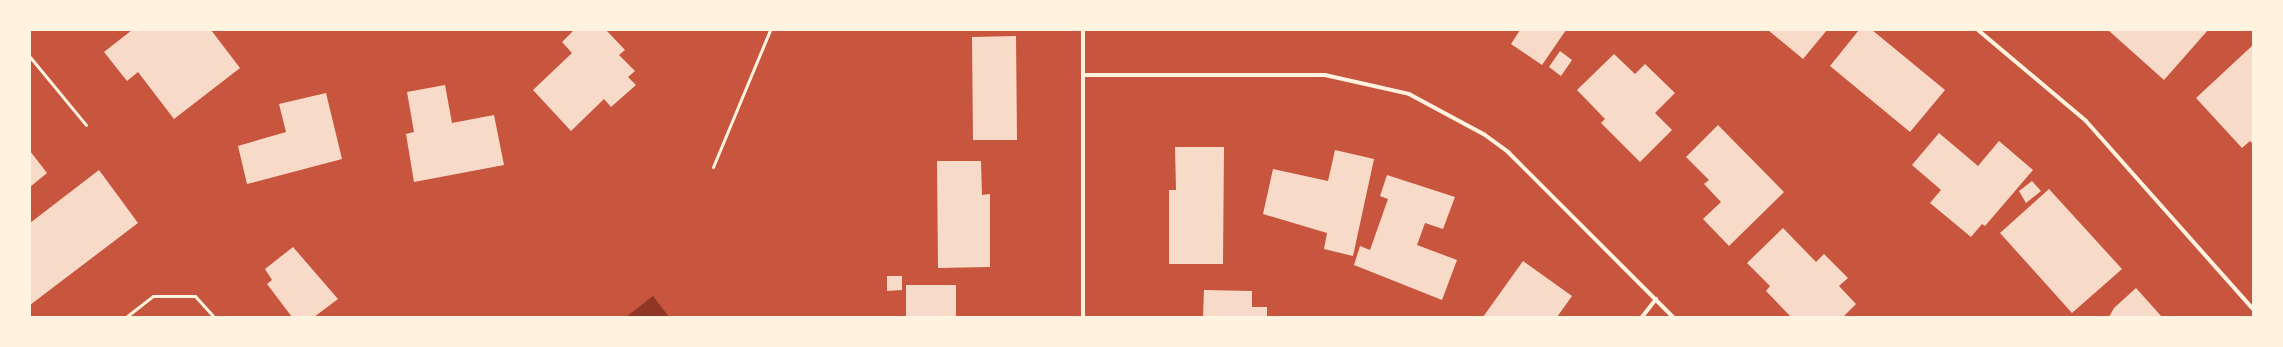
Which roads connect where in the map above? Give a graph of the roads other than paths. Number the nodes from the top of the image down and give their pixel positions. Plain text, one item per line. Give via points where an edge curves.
1 (770, 30) edge
2 (1083, 30) edge
3 (1978, 30) edge
4 (30, 57) edge
5 (1083, 75) junction
6 (86, 125) dead end
7 (713, 167) dead end
8 (1656, 299) junction
9 (2253, 309) edge
10 (126, 317) edge
11 (214, 317) edge
12 (1083, 317) edge
13 (1642, 317) edge
14 (1673, 317) edge

1 - 7 lane
2 - 5 street
3 - 9 street via 2086,121
4 - 6 lane
5 - 8 street via 1325,75 1409,94 1485,135 1508,152
5 - 12 street
8 - 13 street
8 - 14 street
10 - 11 lane via 153,296 195,296

